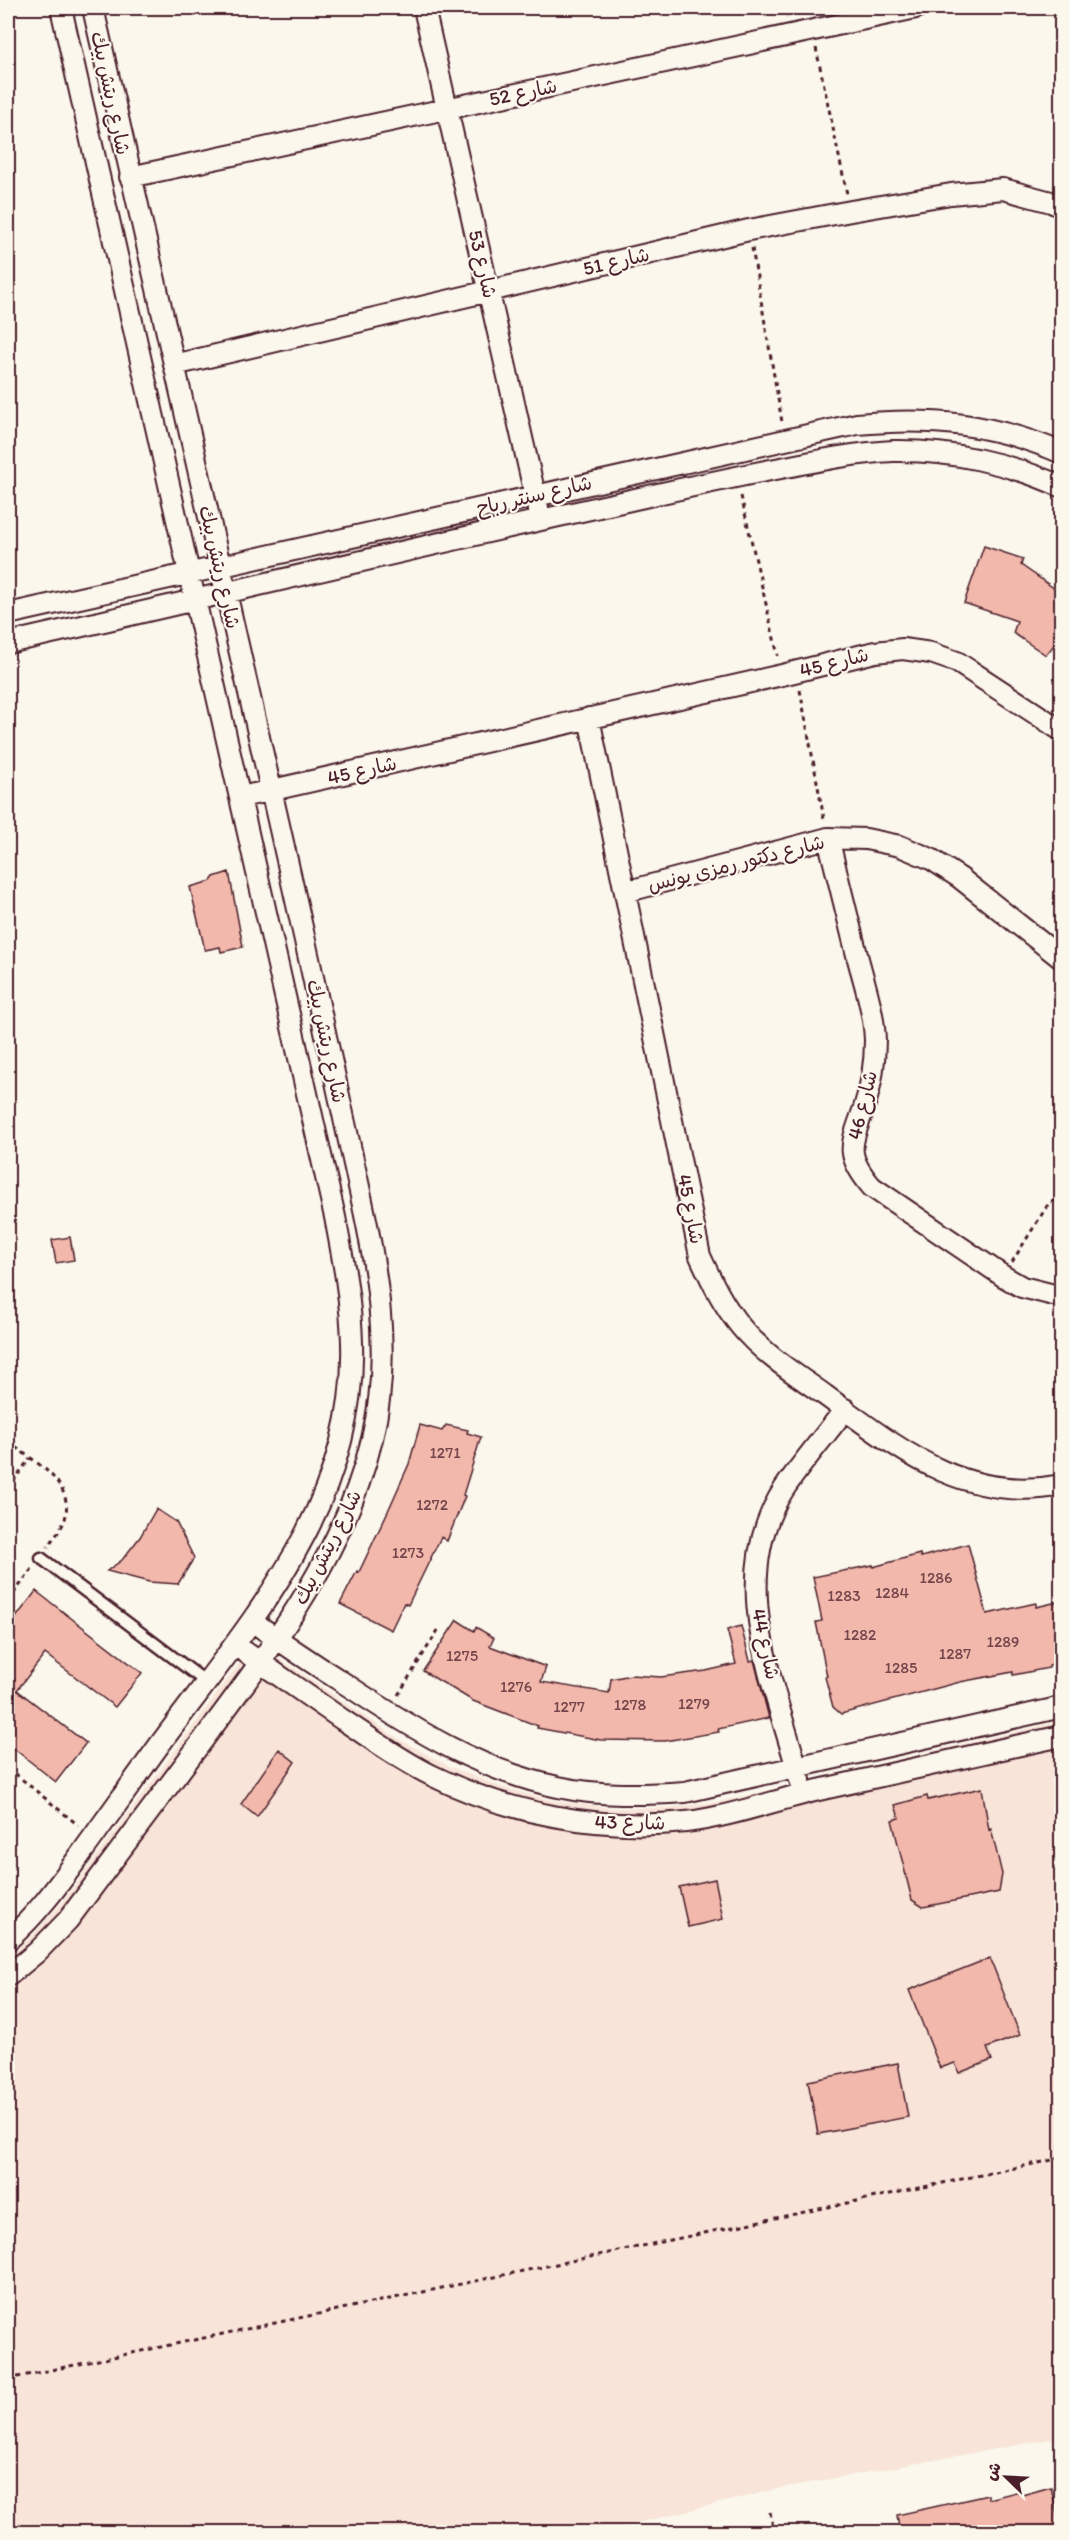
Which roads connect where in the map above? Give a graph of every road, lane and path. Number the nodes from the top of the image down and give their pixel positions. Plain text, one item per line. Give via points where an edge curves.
1 (61, 8) edge
2 (93, 8) edge
3 (424, 8) edge
4 (916, 8) edge
5 (812, 30) junction
6 (447, 109) junction
7 (130, 177) junction
8 (1062, 207) edge
9 (851, 211) junction
10 (749, 230) junction
11 (489, 291) junction
12 (174, 365) junction
13 (784, 439) junction
14 (1062, 453) edge
15 (737, 476) junction
16 (1062, 487) edge
17 (536, 495) junction
18 (541, 520) junction
19 (220, 566) junction
20 (188, 573) junction
21 (225, 593) junction
22 (194, 601) junction
23 (8, 614) edge
24 (8, 643) edge
25 (789, 674) junction
26 (589, 718) junction
27 (1062, 731) edge
28 (271, 790) junction
29 (241, 797) junction
30 (828, 838) junction
31 (625, 892) junction
32 (1062, 959) edge
33 (1062, 1198) edge
34 (1003, 1276) junction
35 (1062, 1297) edge
36 (845, 1409) junction
37 (8, 1442) edge
38 (30, 1458) junction
39 (1062, 1485) edge
40 (8, 1489) edge
41 (40, 1558) junction
42 (9, 1595) edge
43 (8, 1601) edge
44 (252, 1621) junction
45 (440, 1627) dead end
46 (277, 1639) junction
47 (235, 1645) junction
48 (260, 1662) junction
49 (206, 1682) junction
50 (1062, 1707) edge
51 (388, 1712) junction
52 (1062, 1736) edge
53 (797, 1767) junction
54 (8, 1768) edge
55 (803, 1793) junction
56 (93, 1837) junction
57 (8, 1940) edge
58 (8, 1976) edge
59 (1062, 2158) edge
60 (8, 2379) edge
61 (770, 2512) dead end
62 (774, 2532) edge

1 - 20 street, شارع ريتش بيك
2 - 7 street, شارع ريتش بيك
3 - 6 street, شارع 53
4 - 5 street, شارع 52
5 - 6 street, شارع 52
5 - 9 path
6 - 7 street, شارع 52
6 - 11 street, شارع 53
7 - 12 street, شارع ريتش بيك
8 - 9 street, شارع 51 via 1003,189
9 - 10 street, شارع 51
10 - 11 street, شارع 51
10 - 13 path
11 - 12 street, شارع 51
11 - 17 street, شارع 53
12 - 19 street, شارع ريتش بيك
13 - 14 street, شارع سنتر رباح via 857,424 946,422 990,429
13 - 17 street, شارع سنتر رباح
15 - 16 street, شارع سنتر رباح via 856,454 896,451 975,459 1013,468
15 - 18 street, شارع سنتر رباح
15 - 25 path
17 - 18 street, شارع 53
17 - 19 street, شارع سنتر رباح
18 - 21 street, شارع سنتر رباح
19 - 20 street, شارع سنتر رباح
19 - 21 street, شارع ريتش بيك
20 - 22 street, شارع ريتش بيك
20 - 23 street, شارع سنتر رباح
21 - 22 street, شارع سنتر رباح
21 - 28 street, شارع ريتش بيك
22 - 24 street, شارع سنتر رباح
22 - 29 street, شارع ريتش بيك
25 - 26 street, شارع 45
25 - 27 street, شارع 45 via 875,652 903,649 931,653 957,662
25 - 30 path
26 - 28 street, شارع 45
26 - 31 street, شارع 45
28 - 29 street, شارع 45
28 - 46 street, شارع ريتش بيك via 369,1230 382,1324 382,1381 373,1436 358,1489 335,1540
29 - 44 street, شارع ريتش بيك via 335,1217 352,1345 343,1431 331,1474 296,1554
30 - 31 street, شارع دكتور رمزى يونس
30 - 32 street, شارع دكتور رمزى يونس via 877,841 932,859
30 - 34 street, شارع 46 via 870,1005 875,1040 872,1075 851,1150 858,1171 873,1187
31 - 36 street, شارع 45 via 700,1256 718,1295 742,1329 773,1358
33 - 34 path via 1049,1203
34 - 35 street, شارع 46 via 1022,1287
36 - 39 street, شارع 45 via 930,1467 970,1481 1012,1488
36 - 53 street, شارع 44 via 783,1490 767,1523 758,1558 759,1629
37 - 38 path
38 - 40 path
38 - 41 path via 62,1487 66,1503 65,1520
41 - 42 path
41 - 49 lane
42 - 43 path
44 - 46 street, شارع 43
44 - 47 street, شارع ريتش بيك
45 - 51 path
46 - 48 street, شارع ريتش بيك
46 - 51 street, شارع 43
47 - 48 street, شارع 43
47 - 49 street, شارع ريتش بيك
48 - 55 street, شارع 43 via 393,1754 441,1780 513,1807 600,1823 688,1822
48 - 58 street, شارع ريتش بيك via 68,1920
49 - 56 street, شارع ريتش بيك
50 - 53 street, شارع 43
51 - 53 street, شارع 43 via 479,1763 559,1788 643,1795 685,1792
52 - 55 street, شارع 43
53 - 55 street, شارع 44
54 - 56 path
56 - 57 street, شارع ريتش بيك via 48,1900
59 - 60 path
61 - 62 path

